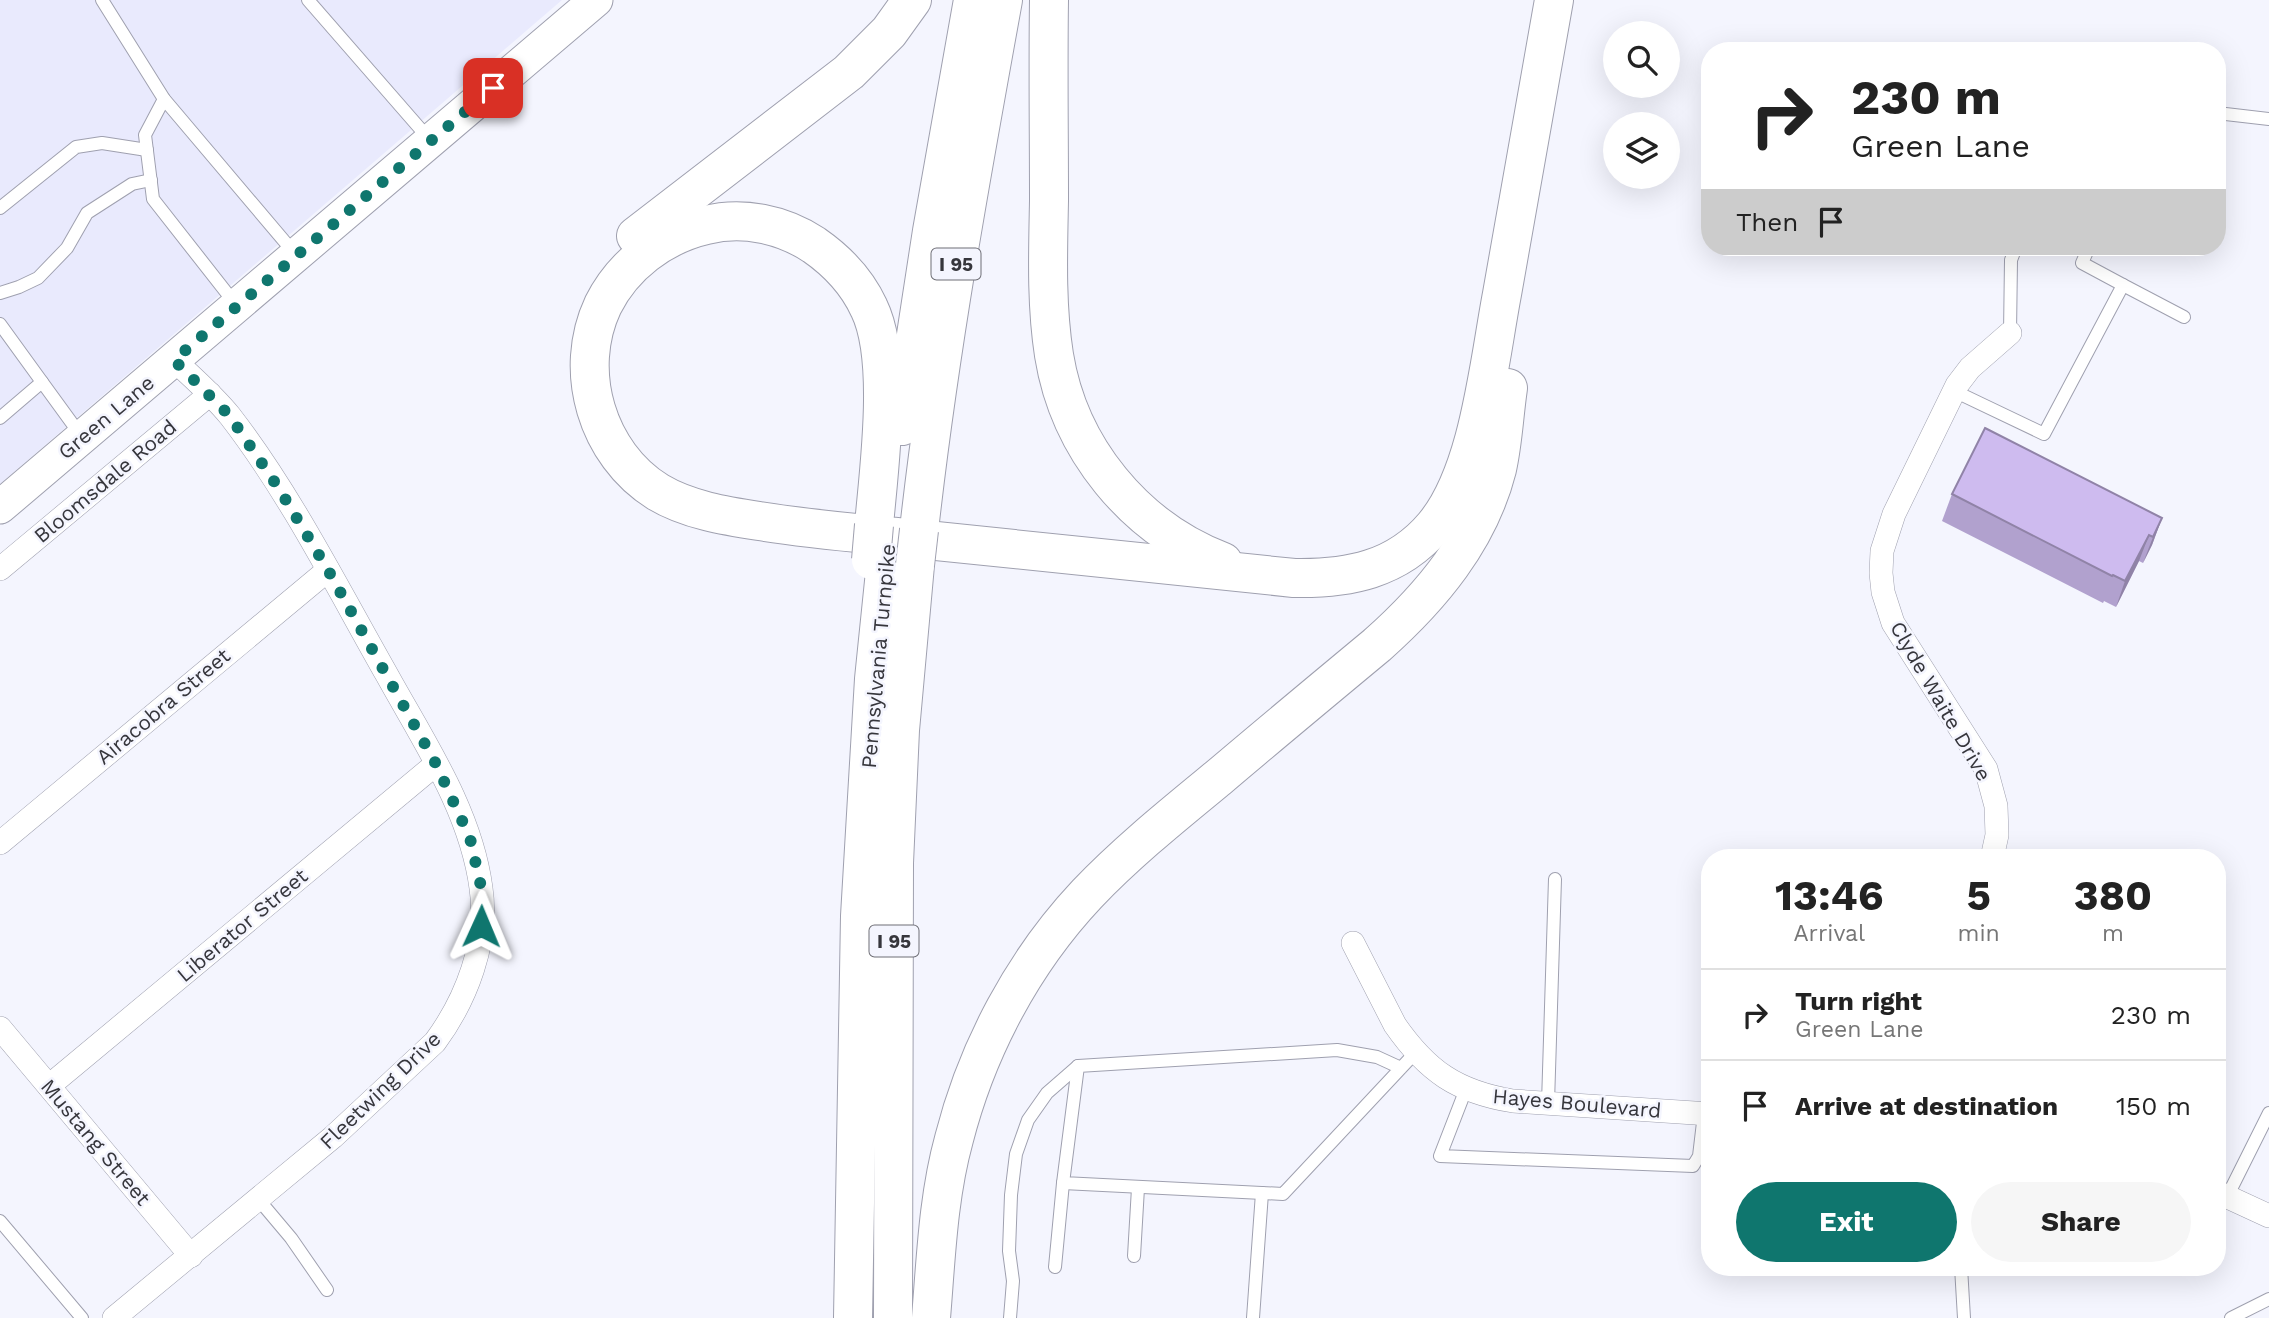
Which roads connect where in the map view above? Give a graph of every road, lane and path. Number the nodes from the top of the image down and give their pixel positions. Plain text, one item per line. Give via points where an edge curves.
1 (102, 0) edge
2 (308, 0) edge
3 (596, 0) edge
4 (912, 0) edge
5 (973, 0) edge
6 (1003, 0) edge
7 (1049, 0) edge
8 (1554, 0) edge
9 (1576, 0) edge
10 (164, 99) junction
11 (2226, 114) edge
12 (2269, 119) edge
13 (431, 141) junction
14 (147, 150) junction
15 (151, 180) junction
16 (0, 208) edge
17 (296, 255) junction
18 (2013, 256) edge
19 (2086, 256) edge
20 (2123, 285) junction
21 (0, 293) edge
22 (237, 306) junction
23 (2184, 317) dead end
24 (3, 331) edge
25 (2010, 332) joint
26 (174, 360) junction
27 (1509, 379) junction
28 (42, 382) junction
29 (1954, 391) junction
30 (210, 394) junction
31 (0, 418) edge
32 (82, 437) junction
33 (0, 507) edge
34 (892, 545) junction
35 (0, 569) edge
36 (328, 570) junction
37 (1262, 575) junction
38 (436, 764) junction
39 (0, 844) edge
40 (1995, 849) edge
41 (1555, 879) dead end
42 (1353, 943) dead end
43 (0, 1028) edge
44 (1408, 1060) junction
45 (1078, 1066) junction
46 (49, 1086) junction
47 (1466, 1089) junction
48 (1548, 1103) junction
49 (2269, 1113) edge
50 (1701, 1114) edge
51 (1701, 1146) edge
52 (1063, 1183) junction
53 (1138, 1188) junction
54 (2226, 1188) edge
55 (1262, 1193) junction
56 (2226, 1197) edge
57 (259, 1200) junction
58 (2269, 1216) edge
59 (0, 1221) edge
60 (191, 1256) junction
61 (1134, 1256) dead end
62 (1055, 1266) dead end
63 (1962, 1276) edge
64 (327, 1290) dead end
65 (2269, 1299) edge
66 (82, 1318) edge
67 (114, 1318) edge
68 (853, 1318) edge
69 (893, 1318) edge
70 (931, 1318) edge
71 (1010, 1318) edge
72 (1253, 1318) edge
73 (1964, 1318) edge
74 (2231, 1318) edge

1 - 10 lane
2 - 13 lane
3 - 13 street, Green Lane
4 - 27 highway via 859,63 635,237 608,263 589,293 573,362 579,414 605,468 646,504 698,525 763,537 1268,594 1350,594 1418,566 1459,524 1479,483
5 - 34 highway, Pennsylvania Turnpike / I 95 via 915,334
6 - 34 highway, Pennsylvania Turnpike / I 95 via 950,305
7 - 37 highway via 1048,276 1053,353 1064,397 1081,439 1134,507 1185,543
8 - 37 highway via 1477,424 1456,491 1423,538 1375,568 1336,577
9 - 27 highway
10 - 14 lane via 145,135
10 - 17 lane
11 - 12 lane
13 - 17 street, Green Lane
14 - 15 lane
14 - 16 lane via 102,143 76,147
15 - 21 lane via 132,184 87,213 67,248 38,278
15 - 22 lane via 153,199
17 - 22 street, Green Lane
18 - 25 lane
19 - 20 lane via 2082,263
20 - 23 lane
20 - 29 lane via 2044,434
22 - 26 street, Green Lane
24 - 28 lane
25 - 29 street, Clyde Waite Drive via 1970,368
26 - 30 street, Fleetwing Drive
26 - 32 street, Green Lane
27 - 70 highway via 1497,468 1488,495 1463,548 1434,588 1377,645 1114,867 1070,913 1023,979 983,1053 953,1140 942,1199
28 - 31 lane
28 - 32 lane
29 - 40 street, Clyde Waite Drive via 1894,514 1882,551 1881,573 1893,623 1986,769 1996,806
30 - 35 street, Bloomsdale Road
30 - 36 street, Fleetwing Drive via 242,432
32 - 33 street, Green Lane
34 - 37 highway via 881,430 881,354 870,310 850,278 805,239 749,222 695,227 647,252 620,278 601,309 592,343 591,378 597,414 611,445 632,472 659,493 709,511 801,527
34 - 68 highway, Pennsylvania Turnpike / I 95 via 866,797
34 - 69 highway, Pennsylvania Turnpike / I 95 via 900,730 894,863
36 - 38 street, Fleetwing Drive
36 - 39 street, Airacobra Street
38 - 46 street, Liberator Street
38 - 57 street, Fleetwing Drive via 470,838 482,891 474,965 461,998 435,1042
41 - 48 lane
42 - 44 street, Hayes Boulevard
43 - 46 street, Mustang Street
44 - 45 lane via 1337,1050
44 - 47 street, Hayes Boulevard via 1433,1068
44 - 55 lane via 1283,1194
45 - 52 lane
45 - 71 lane via 1040,1102 1016,1154 1010,1209
46 - 60 street, Mustang Street
47 - 48 street, Hayes Boulevard via 1490,1097
47 - 51 lane via 1440,1156 1693,1166
48 - 50 street, Hayes Boulevard
49 - 54 lane
52 - 53 lane
52 - 62 lane
53 - 55 lane
53 - 61 lane
55 - 72 lane
56 - 58 street
57 - 60 street, Fleetwing Drive
57 - 64 lane
59 - 66 lane
60 - 67 street, Fleetwing Drive
63 - 73 lane
65 - 74 lane

